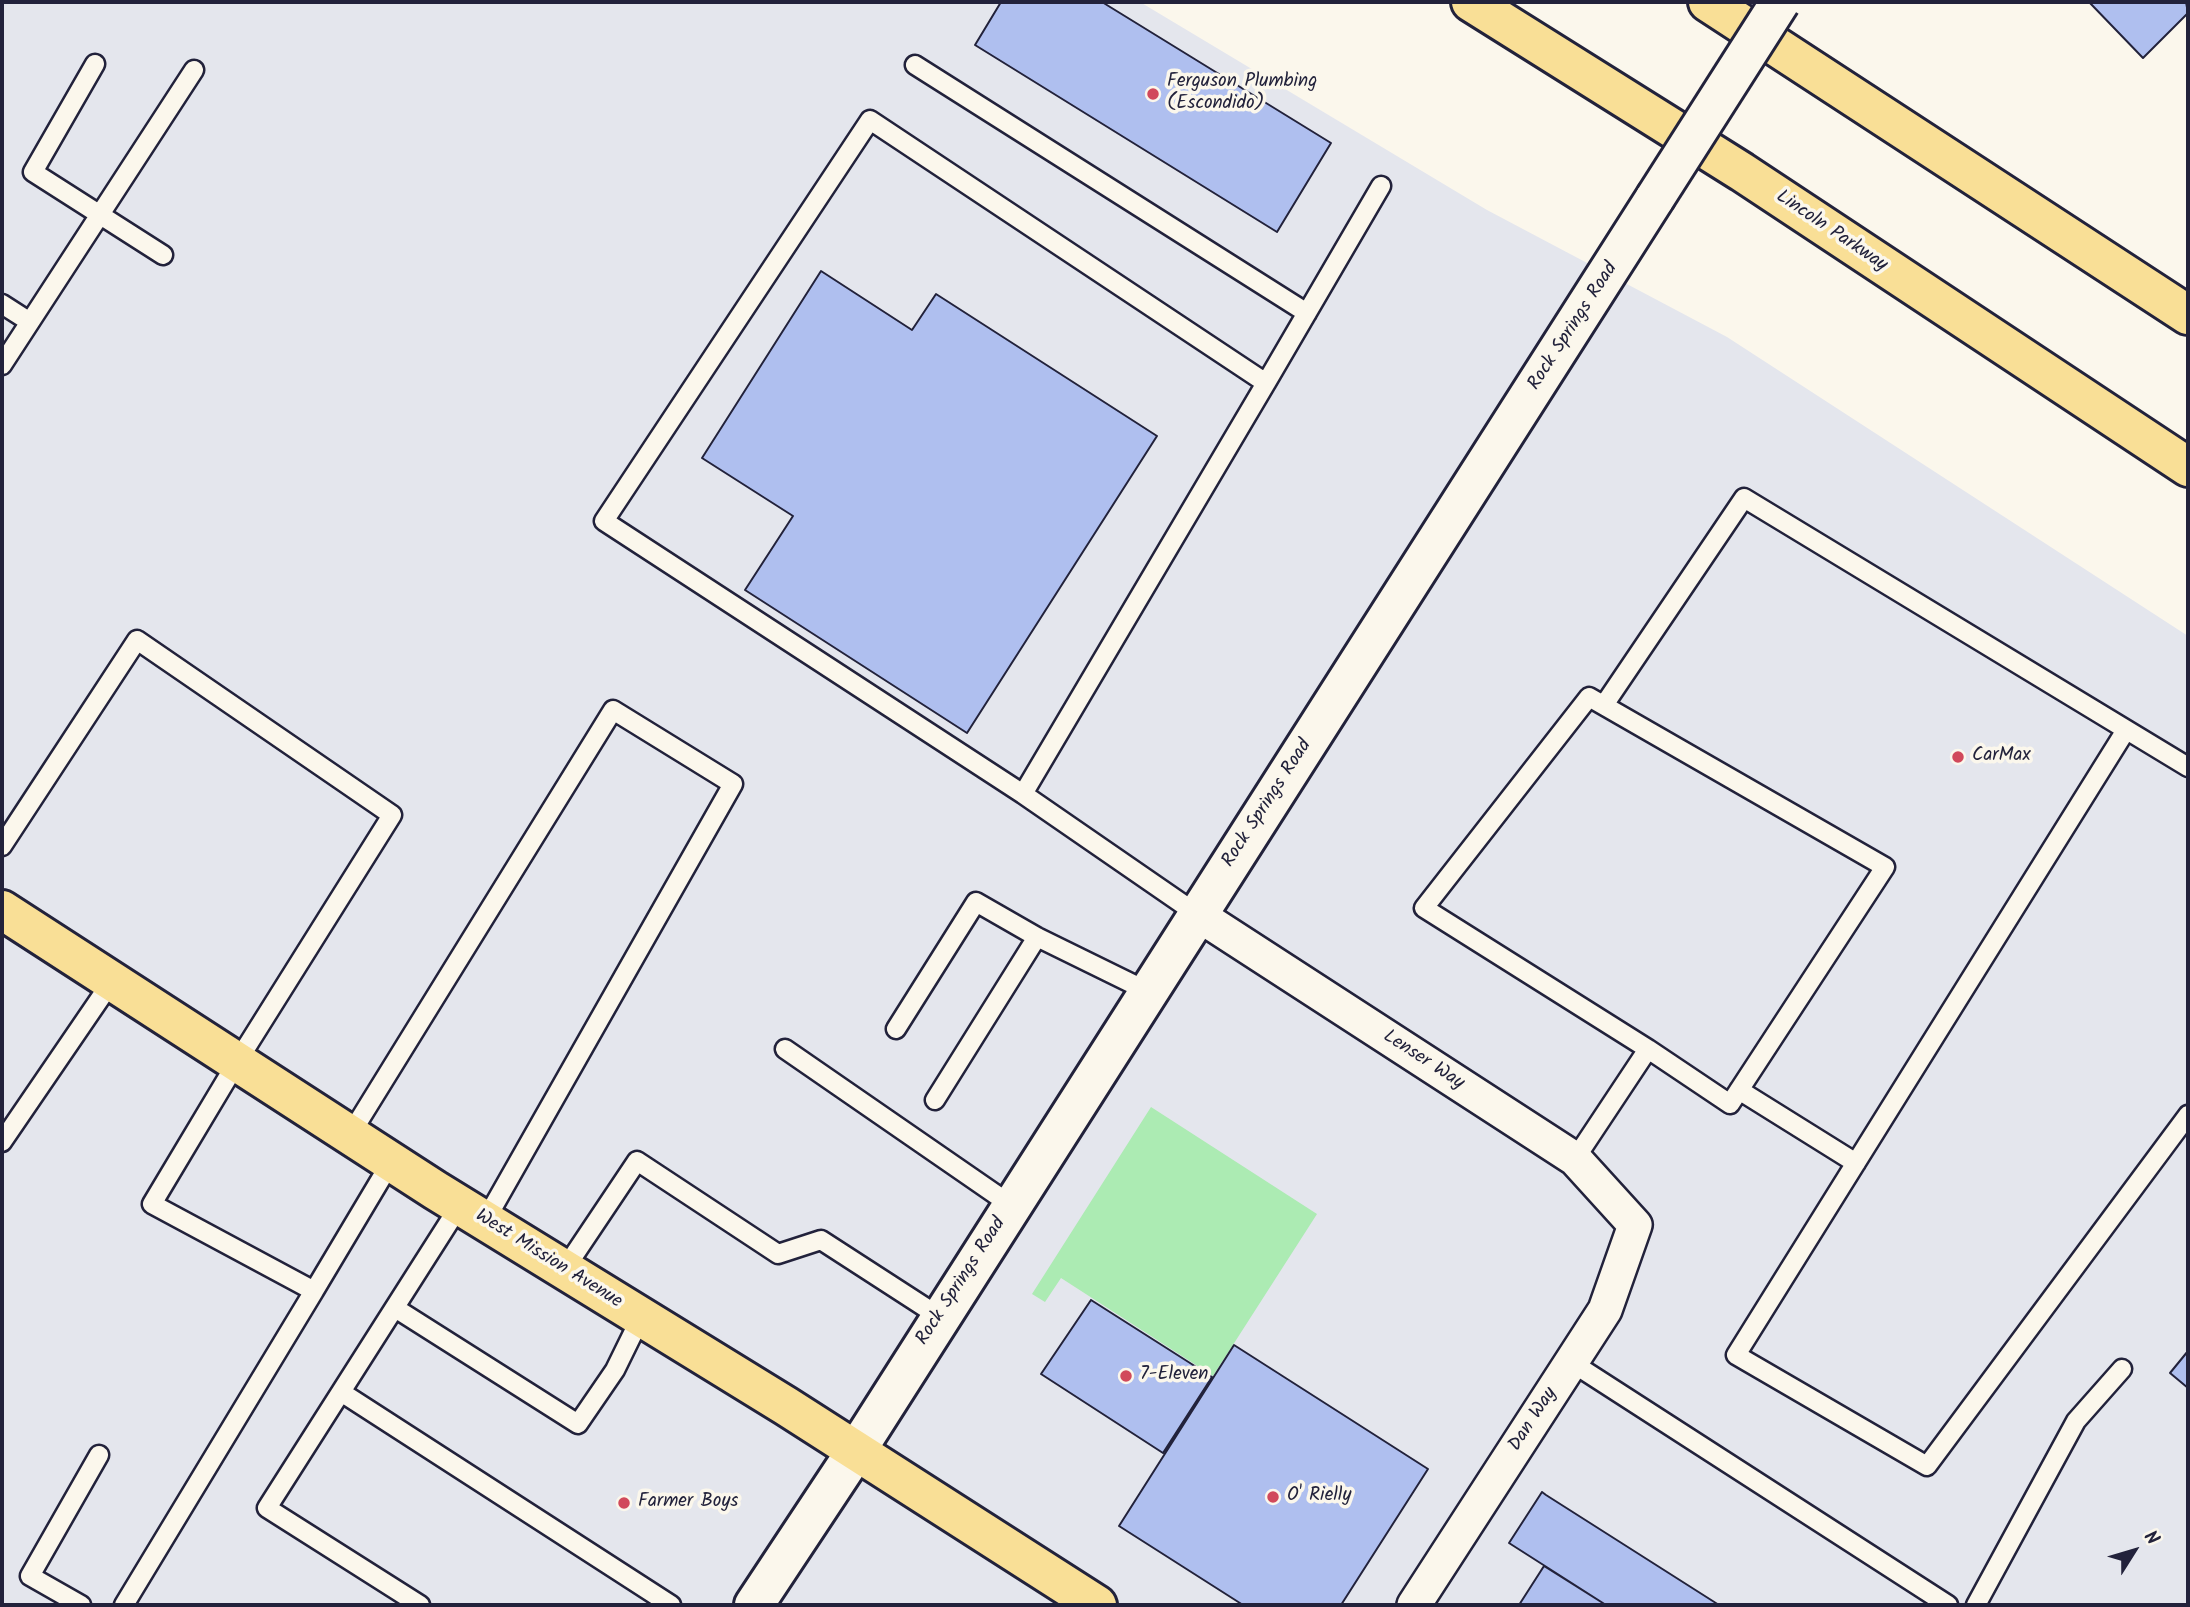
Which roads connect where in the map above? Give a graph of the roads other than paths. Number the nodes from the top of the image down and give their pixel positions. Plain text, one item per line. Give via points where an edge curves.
1 (1471, 2) edge
2 (1708, 2) edge
3 (1780, 2) edge
4 (95, 64) dead end
5 (915, 65) dead end
6 (194, 70) dead end
7 (1381, 186) dead end
8 (99, 215) junction
9 (163, 255) dead end
10 (1913, 286) junction
11 (2, 304) edge
12 (1307, 313) junction
13 (2188, 315) edge
14 (30, 322) junction
15 (2, 365) edge
16 (1266, 383) junction
17 (2188, 467) edge
18 (2188, 484) edge
19 (1604, 705) junction
20 (2126, 730) junction
21 (2188, 767) edge
22 (1023, 794) junction
23 (2, 846) edge
24 (2, 910) edge
25 (1197, 914) junction
26 (1037, 937) junction
27 (112, 981) junction
28 (1147, 991) junction
29 (896, 1030) dead end
30 (785, 1049) dead end
31 (1648, 1049) junction
32 (237, 1062) junction
33 (1739, 1090) junction
34 (935, 1100) dead end
35 (2188, 1115) edge
36 (349, 1135) junction
37 (2, 1142) edge
38 (1575, 1158) junction
39 (391, 1162) junction
40 (1856, 1163) junction
41 (1011, 1205) junction
42 (473, 1213) junction
43 (1635, 1225) joint
44 (565, 1270) junction
45 (314, 1291) junction
46 (395, 1307) junction
47 (640, 1317) junction
48 (940, 1317) junction
49 (1572, 1362) junction
50 (2122, 1370) dead end
51 (341, 1392) junction
52 (856, 1451) junction
53 (99, 1455) dead end
54 (80, 1605) edge
55 (124, 1605) edge
56 (420, 1605) edge
57 (671, 1605) edge
58 (754, 1605) edge
59 (1097, 1605) edge
60 (1414, 1605) edge
61 (1948, 1605) edge
62 (1976, 1605) edge

1 - 10 main road, Lincoln Parkway
2 - 13 main road
3 - 25 street, Rock Springs Road, bridge
4 - 8 lane via 33,172
5 - 12 lane
6 - 8 lane
7 - 12 lane
8 - 9 lane
8 - 14 lane
10 - 17 main road, Lincoln Parkway
10 - 18 main road
11 - 14 lane
12 - 16 lane
14 - 15 lane
16 - 22 lane
16 - 22 lane via 870,120 604,521
19 - 20 lane via 1744,498
19 - 31 lane via 1589,697 1424,908
19 - 33 lane via 1885,867
20 - 21 lane
20 - 40 lane
22 - 25 lane
23 - 32 lane via 138,640 392,815
24 - 27 main road, West Mission Avenue
25 - 28 street, Rock Springs Road
25 - 38 street, Lenser Way
26 - 28 lane
26 - 29 lane via 976,902
26 - 34 lane
27 - 32 main road, West Mission Avenue
27 - 37 lane
28 - 41 street, Rock Springs Road
30 - 41 lane
31 - 33 lane via 1730,1104
31 - 38 lane
32 - 36 main road, West Mission Avenue
32 - 45 lane via 152,1204
33 - 40 lane
35 - 40 lane via 1927,1466 1736,1355
36 - 39 main road, West Mission Avenue
36 - 42 lane via 613,710 733,784
38 - 43 street, Lenser Way
39 - 42 main road, West Mission Avenue
39 - 45 lane
41 - 48 street, Rock Springs Road
42 - 44 main road, West Mission Avenue
42 - 46 lane
43 - 49 street, Dan Way via 1605,1310
44 - 47 main road, West Mission Avenue
44 - 48 lane via 637,1161 778,1254 821,1240
45 - 55 lane
46 - 47 lane via 578,1424 615,1370
46 - 51 lane
47 - 52 main road, West Mission Avenue
48 - 52 street, Rock Springs Road
49 - 60 street, Dan Way
49 - 61 lane
50 - 62 lane via 2076,1421
51 - 56 lane via 267,1508
51 - 57 lane
52 - 58 street, Rock Springs Road
52 - 59 main road, West Mission Avenue
53 - 54 lane via 30,1576

